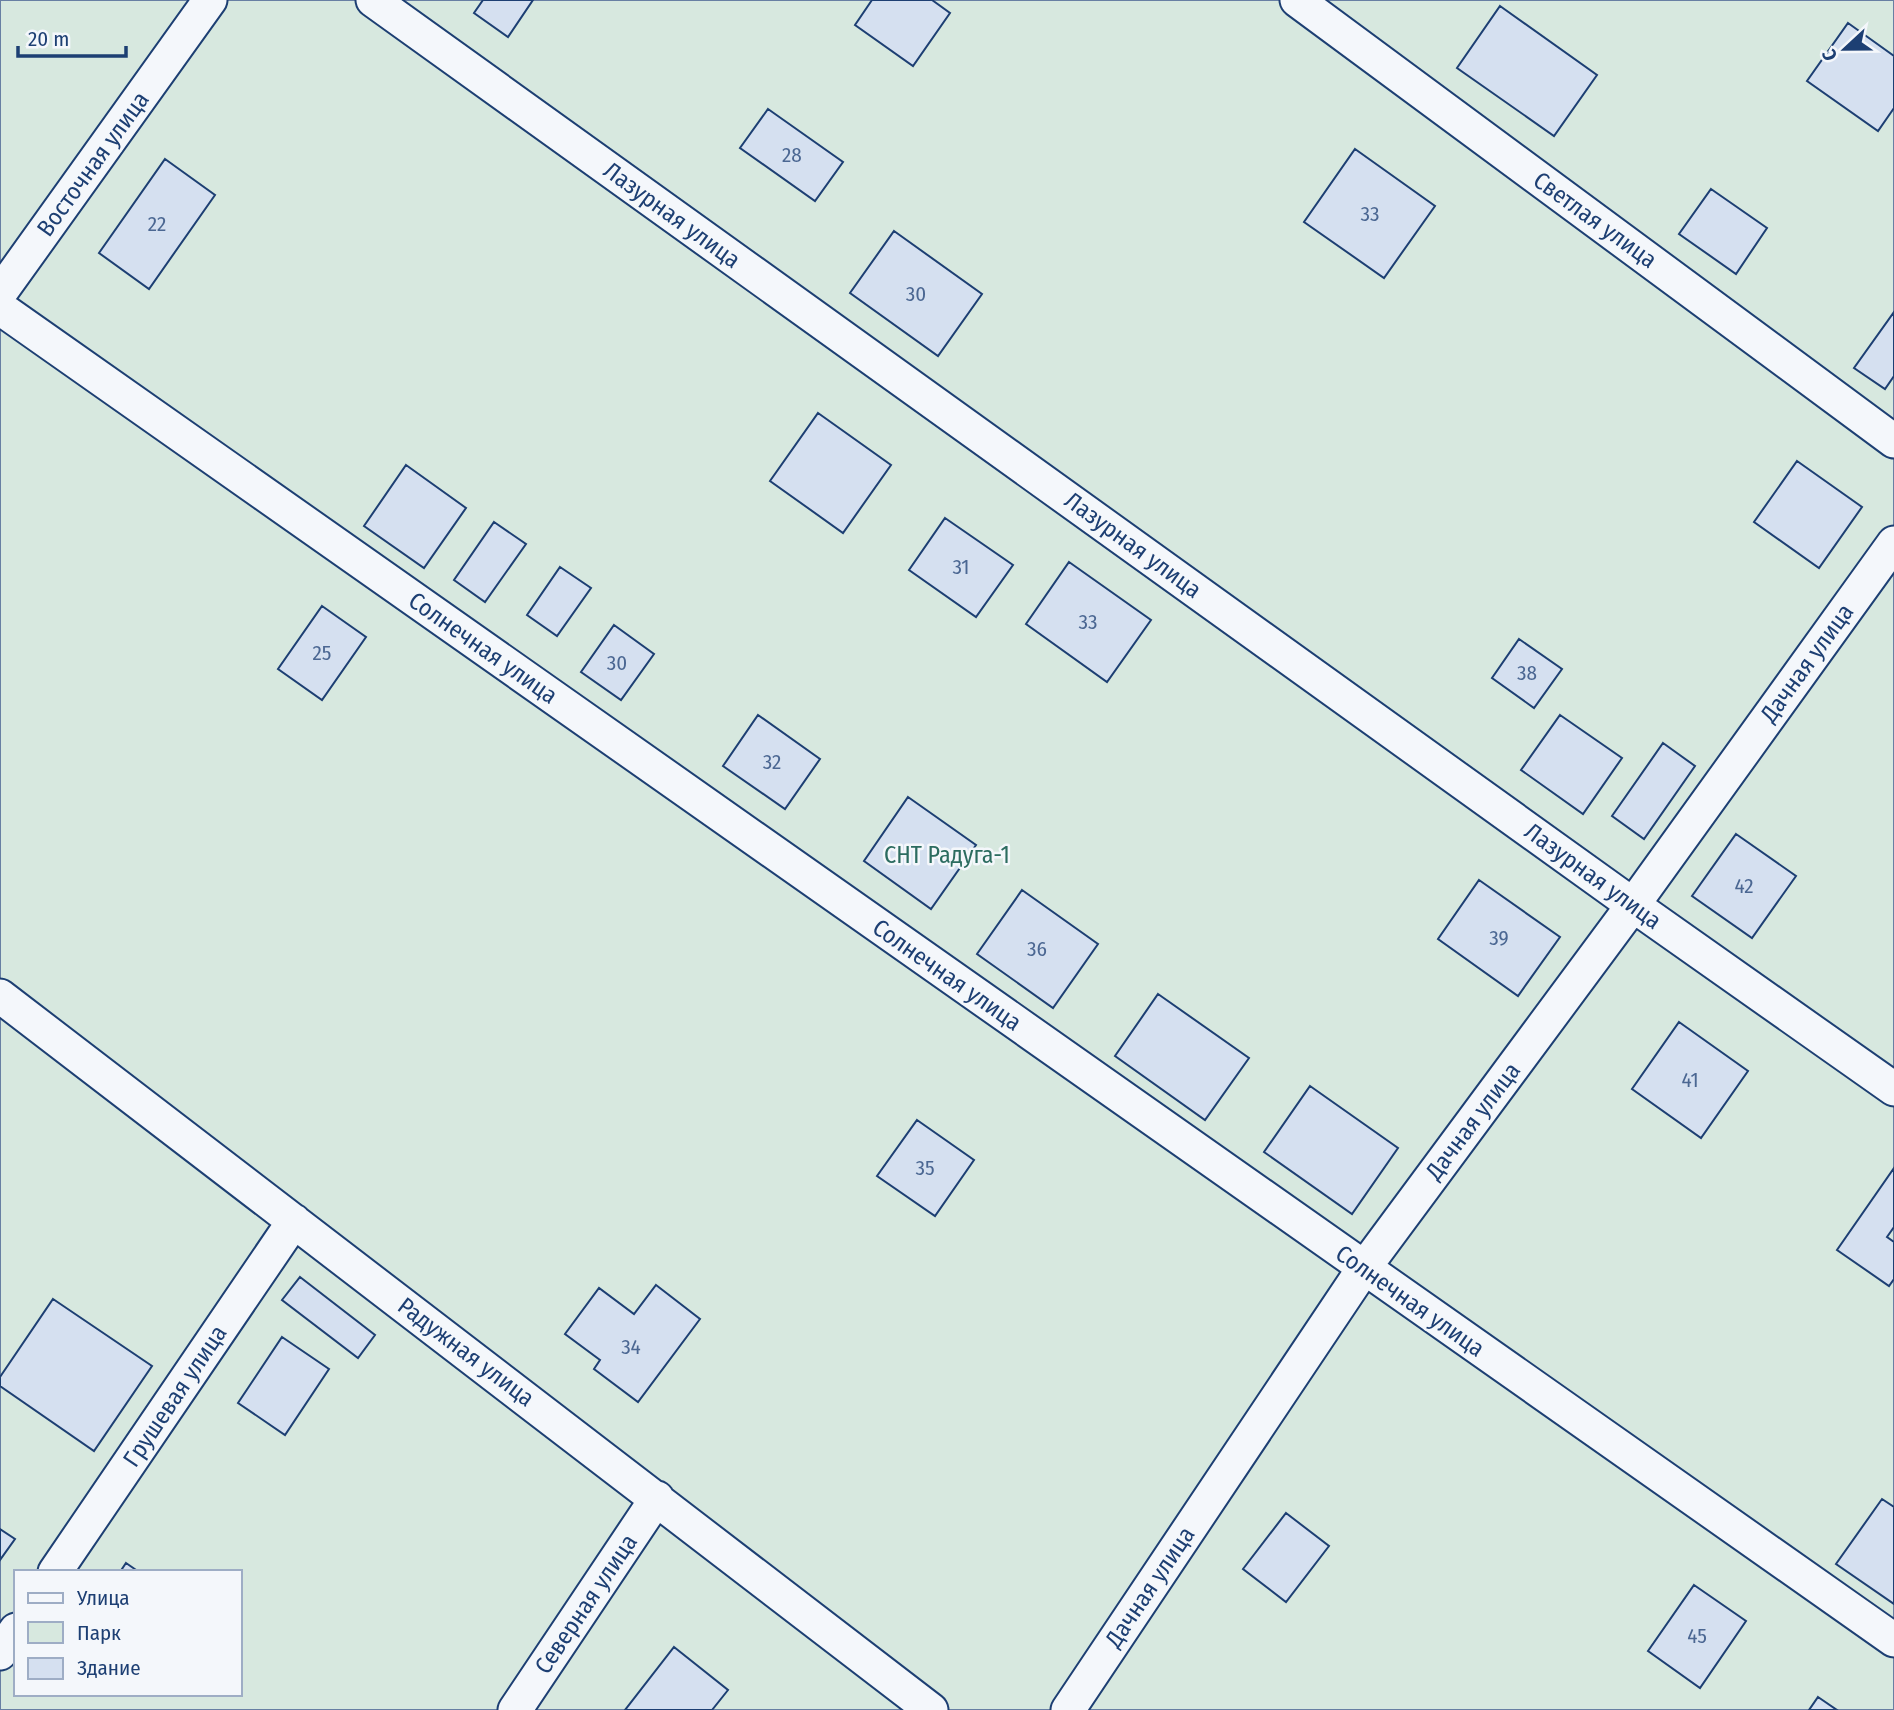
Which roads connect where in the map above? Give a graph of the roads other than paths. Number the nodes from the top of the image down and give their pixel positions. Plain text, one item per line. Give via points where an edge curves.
1 (210, 0) edge
2 (373, 0) edge
3 (1297, 0) edge
4 (0, 293) edge
5 (0, 308) edge
6 (1894, 440) edge
7 (1894, 543) edge
8 (1633, 905) junction
9 (0, 996) edge
10 (1894, 1088) edge
11 (294, 1221) junction
12 (1364, 1268) junction
13 (657, 1498) junction
14 (56, 1570) edge
15 (14, 1633) edge
16 (1894, 1640) edge
17 (0, 1653) edge
18 (514, 1710) edge
19 (931, 1710) edge
20 (1068, 1710) edge

1 - 4 street, Восточная улица
2 - 8 street, Лазурная улица
3 - 6 street, Светлая улица
5 - 12 street, Солнечная улица
7 - 8 street, Дачная улица
8 - 10 street, Лазурная улица
8 - 12 street, Дачная улица
9 - 11 street, Радужная улица
11 - 13 street, Радужная улица
11 - 14 street, Грушевая улица
12 - 16 street, Солнечная улица
12 - 20 street, Дачная улица
13 - 18 street, Северная улица
13 - 19 street, Радужная улица
15 - 17 street

